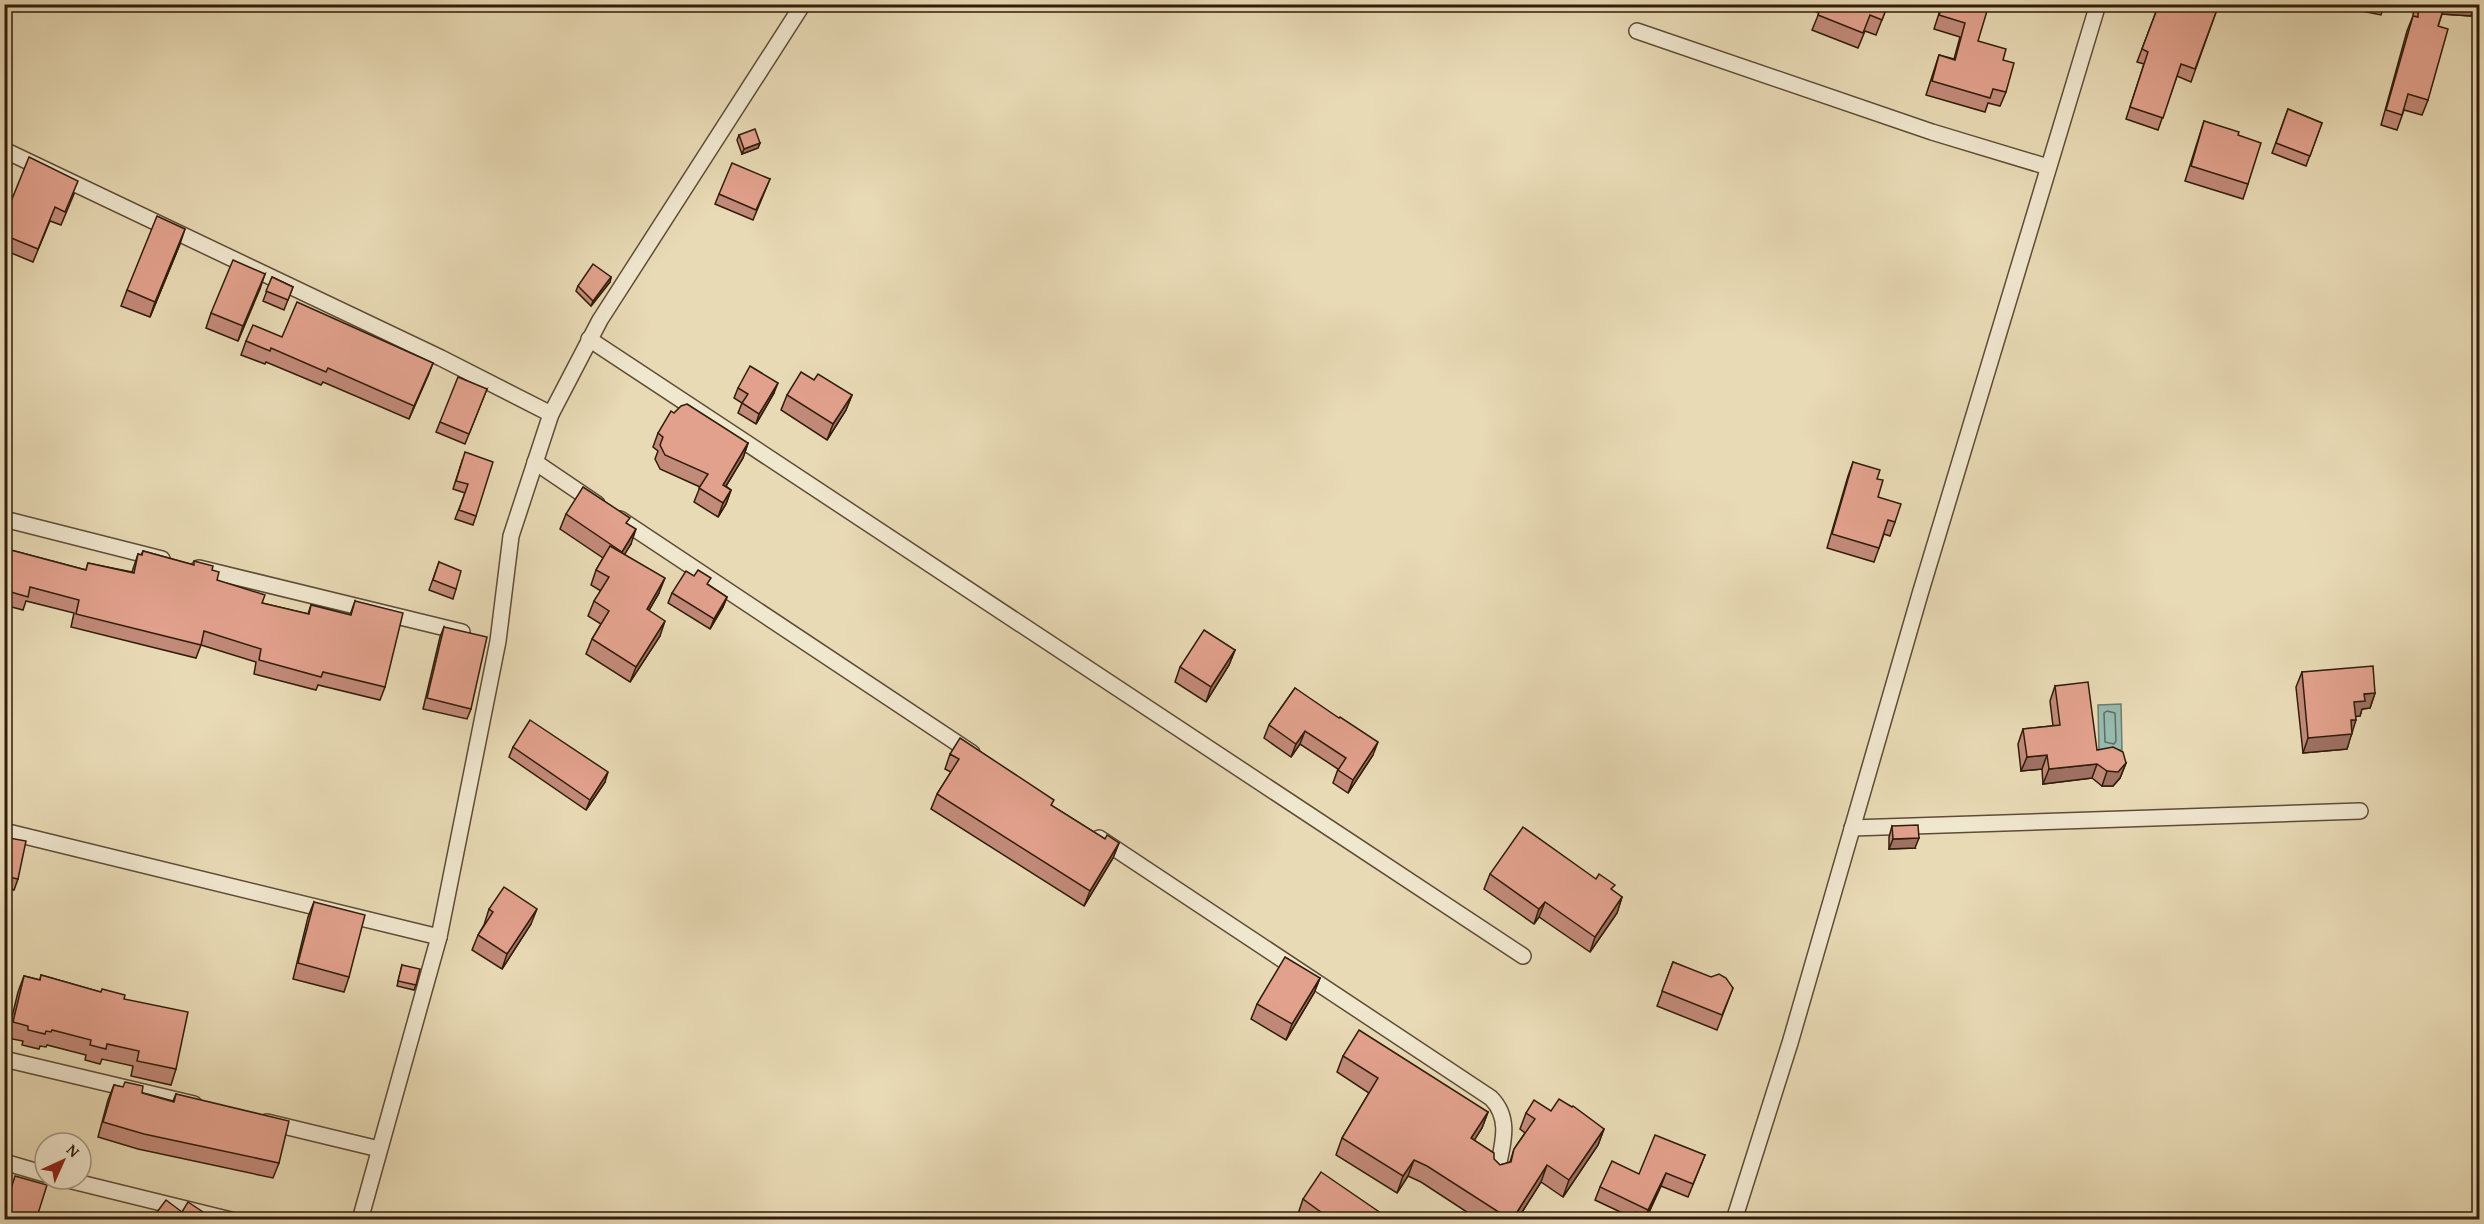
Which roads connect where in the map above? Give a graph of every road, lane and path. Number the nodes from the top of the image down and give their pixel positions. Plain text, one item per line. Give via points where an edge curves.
1 (803, 4) edge
2 (2098, 4) edge
3 (1637, 31) dead end
4 (4, 150) edge
5 (2048, 167) junction
6 (589, 339) junction
7 (551, 414) junction
8 (535, 462) junction
9 (4, 519) edge
10 (486, 638) junction
11 (983, 760) edge
12 (2360, 811) dead end
13 (1083, 826) edge
14 (1852, 828) junction
15 (4, 831) edge
16 (439, 937) junction
17 (1523, 956) dead end
18 (4, 1059) edge
19 (209, 1108) edge
20 (254, 1119) edge
21 (379, 1149) junction
22 (4, 1162) edge
23 (33, 1170) edge
24 (1497, 1172) edge
25 (93, 1186) edge
26 (231, 1220) edge
27 (360, 1220) edge
28 (1734, 1220) edge

1 - 6 street
2 - 5 street
3 - 5 street via 1932,132
4 - 7 street
5 - 14 street
6 - 7 street
6 - 17 street
7 - 8 street
8 - 10 street via 511,536
8 - 11 street
9 - 10 street
10 - 16 street
12 - 14 street
13 - 24 street via 1491,1098 1502,1113 1505,1131
14 - 28 street
15 - 16 street
16 - 21 street
18 - 19 street
20 - 21 street
21 - 27 street
22 - 23 street
25 - 26 street

